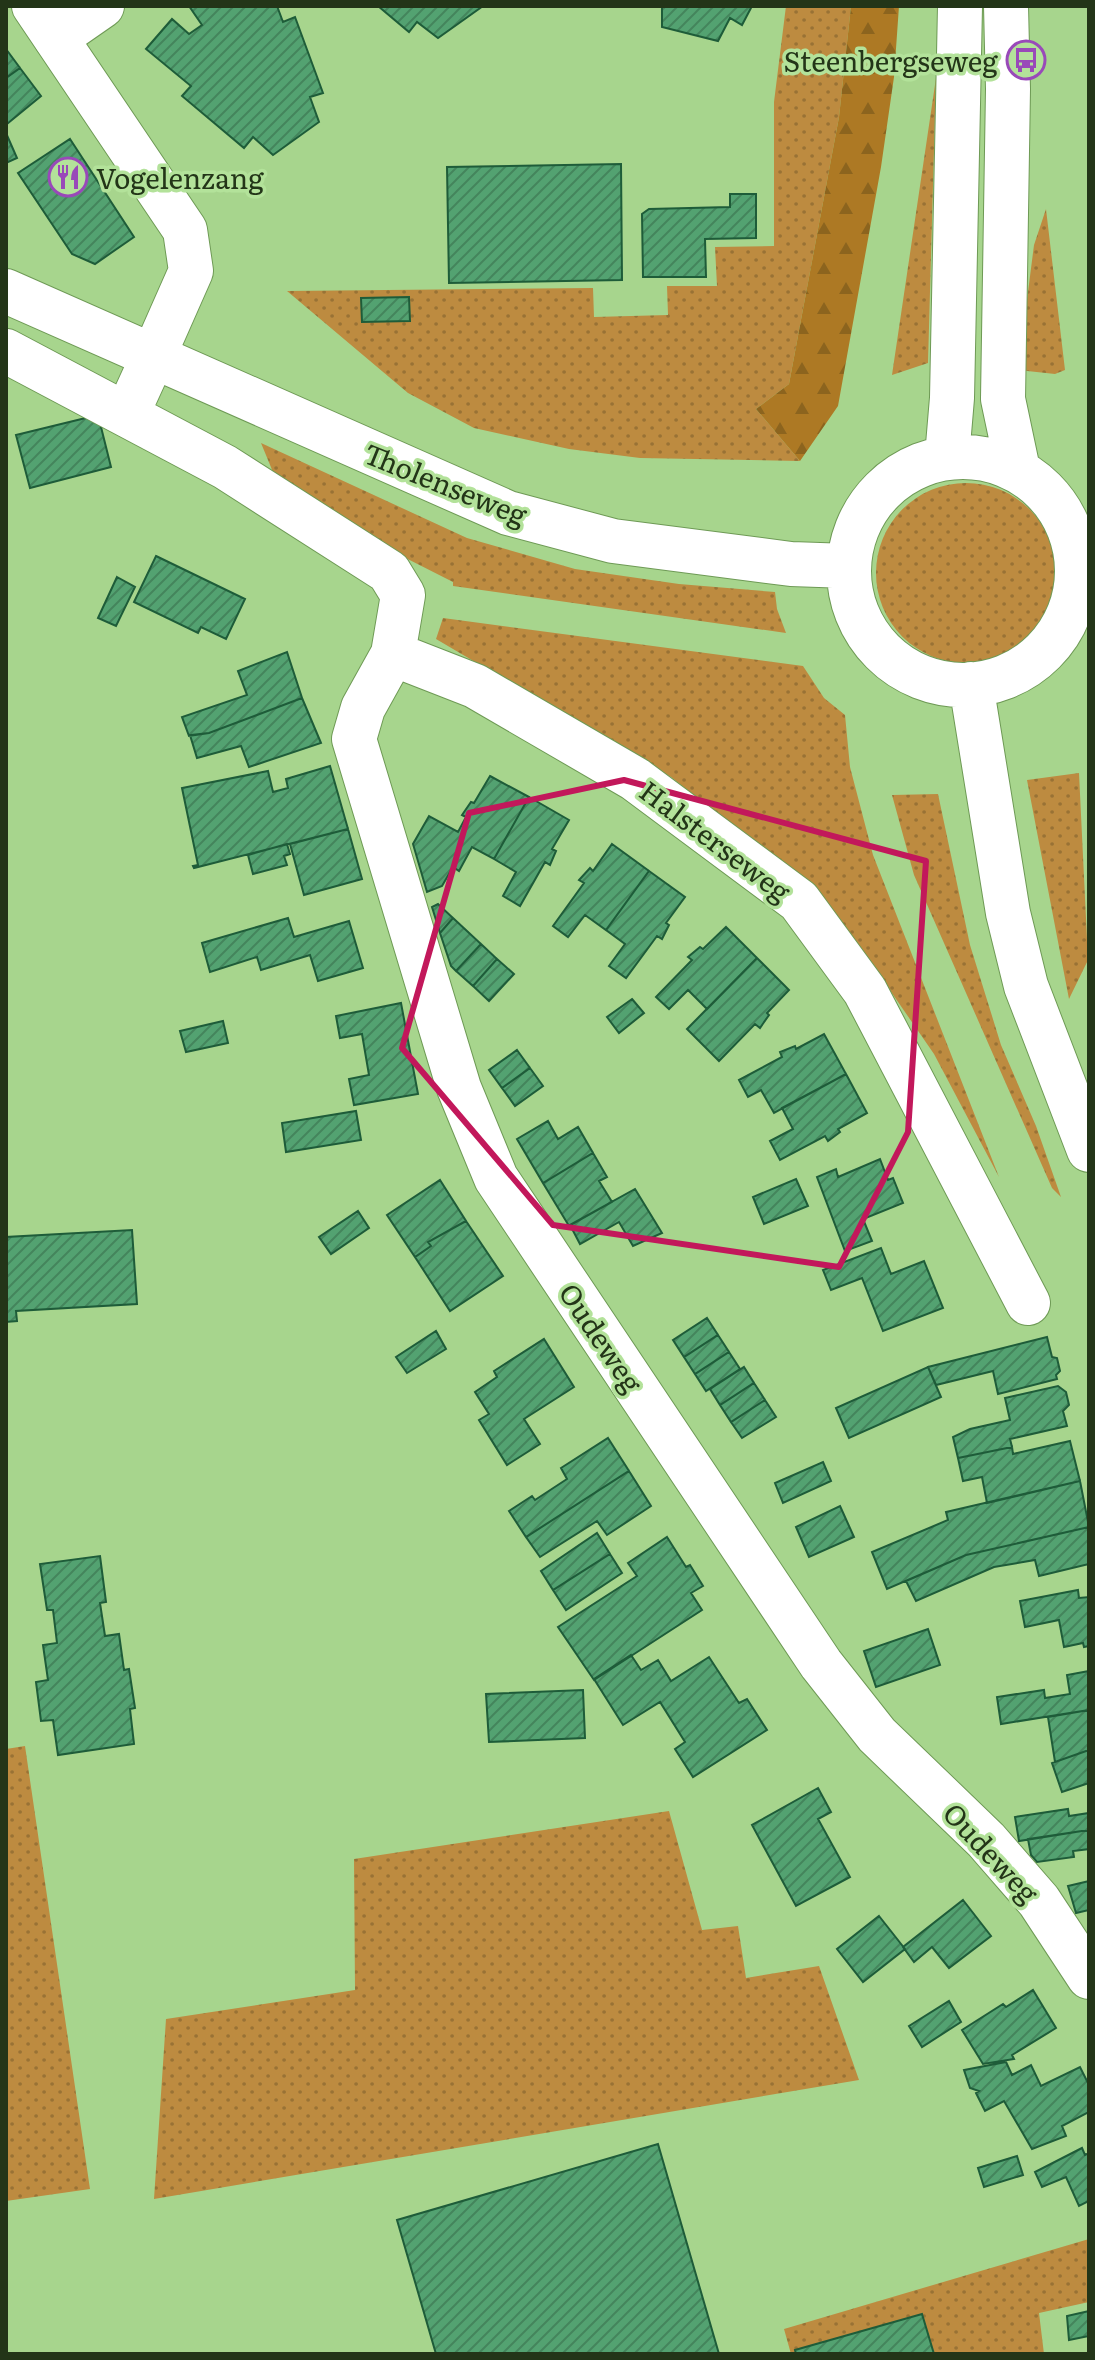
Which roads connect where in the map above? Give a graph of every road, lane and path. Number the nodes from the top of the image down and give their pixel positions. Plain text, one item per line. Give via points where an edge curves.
1 (102, 6) edge
2 (960, 6) edge
3 (1006, 6) edge
4 (45, 22) edge
5 (6, 291) edge
6 (6, 351) edge
7 (153, 357) junction
8 (127, 414) junction
9 (947, 457) junction
10 (1018, 470) junction
11 (848, 566) junction
12 (1083, 576) edge
13 (393, 654) junction
14 (971, 684) junction
15 (1089, 1150) edge
16 (1028, 1303) dead end
17 (1089, 1977) edge

1 - 4 street
2 - 9 street
3 - 10 street via 1003,399
4 - 7 street via 185,230 191,271
5 - 7 street, Tholenseweg
6 - 8 street
7 - 8 street
7 - 11 street, Tholenseweg via 508,513 613,541
8 - 13 street, Oudeweg via 225,467 389,572 403,595
9 - 10 street via 984,458
9 - 11 street via 916,466 889,482 868,506 854,535
10 - 12 street via 1056,504 1069,526
11 - 14 street via 859,619 894,662 944,684
12 - 14 street via 1053,642 1017,672
13 - 16 street, Halsterseweg via 475,686 635,779 799,901 865,991
13 - 17 street, Oudeweg via 363,708 354,739 459,1088 496,1178 821,1664 877,1735 986,1840 1039,1901
14 - 15 street via 1008,913 1026,986

